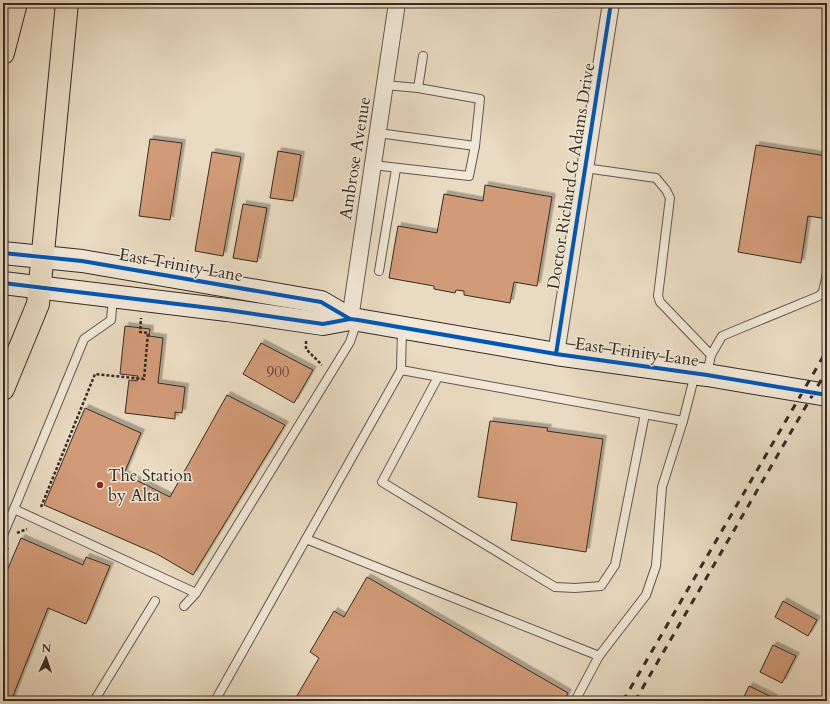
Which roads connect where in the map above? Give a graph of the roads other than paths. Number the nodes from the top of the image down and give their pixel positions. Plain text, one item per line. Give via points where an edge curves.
1 (16, 3) edge
2 (67, 3) edge
3 (397, 3) edge
4 (611, 3) edge
5 (3, 53) edge
6 (423, 56) dead end
7 (385, 85) junction
8 (418, 88) junction
9 (378, 133) junction
10 (475, 146) junction
11 (373, 165) junction
12 (585, 168) junction
13 (396, 169) junction
14 (3, 253) edge
15 (38, 256) junction
16 (379, 271) dead end
17 (827, 273) edge
18 (3, 283) edge
19 (34, 286) junction
20 (114, 296) junction
21 (354, 320) junction
22 (402, 328) junction
23 (556, 354) junction
24 (704, 368) junction
25 (401, 370) junction
26 (438, 377) junction
27 (3, 390) edge
28 (827, 395) edge
29 (645, 414) junction
30 (683, 421) junction
31 (14, 510) junction
32 (3, 535) edge
33 (306, 539) junction
34 (196, 593) junction
35 (154, 601) dead end
36 (184, 606) dead end
37 (599, 656) junction
38 (94, 701) edge
39 (216, 701) edge
40 (575, 701) edge

1 - 5 highway
2 - 15 highway
3 - 7 street, Ambrose Avenue
4 - 12 street, Doctor Richard G Adams Drive
6 - 8 lane
7 - 8 lane
7 - 9 street, Ambrose Avenue
8 - 10 lane via 480,99
9 - 10 lane
9 - 11 street, Ambrose Avenue
10 - 13 lane via 468,176
11 - 13 lane
11 - 21 street, Ambrose Avenue
12 - 23 street, Doctor Richard G Adams Drive
12 - 24 lane via 656,178 666,190 670,198 658,296
13 - 16 lane
14 - 15 main road, East Trinity Lane
15 - 19 highway
15 - 21 main road, East Trinity Lane via 82,261 321,302
17 - 24 lane via 823,292 818,296 722,336
18 - 19 main road, East Trinity Lane
19 - 20 main road, East Trinity Lane
19 - 27 highway via 38,304
20 - 21 main road, East Trinity Lane via 323,324
20 - 31 lane via 111,320 84,339
21 - 22 main road, East Trinity Lane
21 - 34 lane via 350,342
22 - 23 main road, East Trinity Lane
22 - 25 lane
23 - 24 main road, East Trinity Lane
24 - 28 main road, East Trinity Lane
24 - 30 lane
25 - 26 lane
25 - 33 lane
26 - 29 lane
26 - 29 lane via 382,482 555,587 601,586 615,565
29 - 30 lane
30 - 37 lane via 662,487 656,566 646,596
31 - 32 lane
31 - 34 lane
33 - 37 lane
33 - 39 lane
34 - 36 lane
35 - 38 lane
37 - 40 lane

